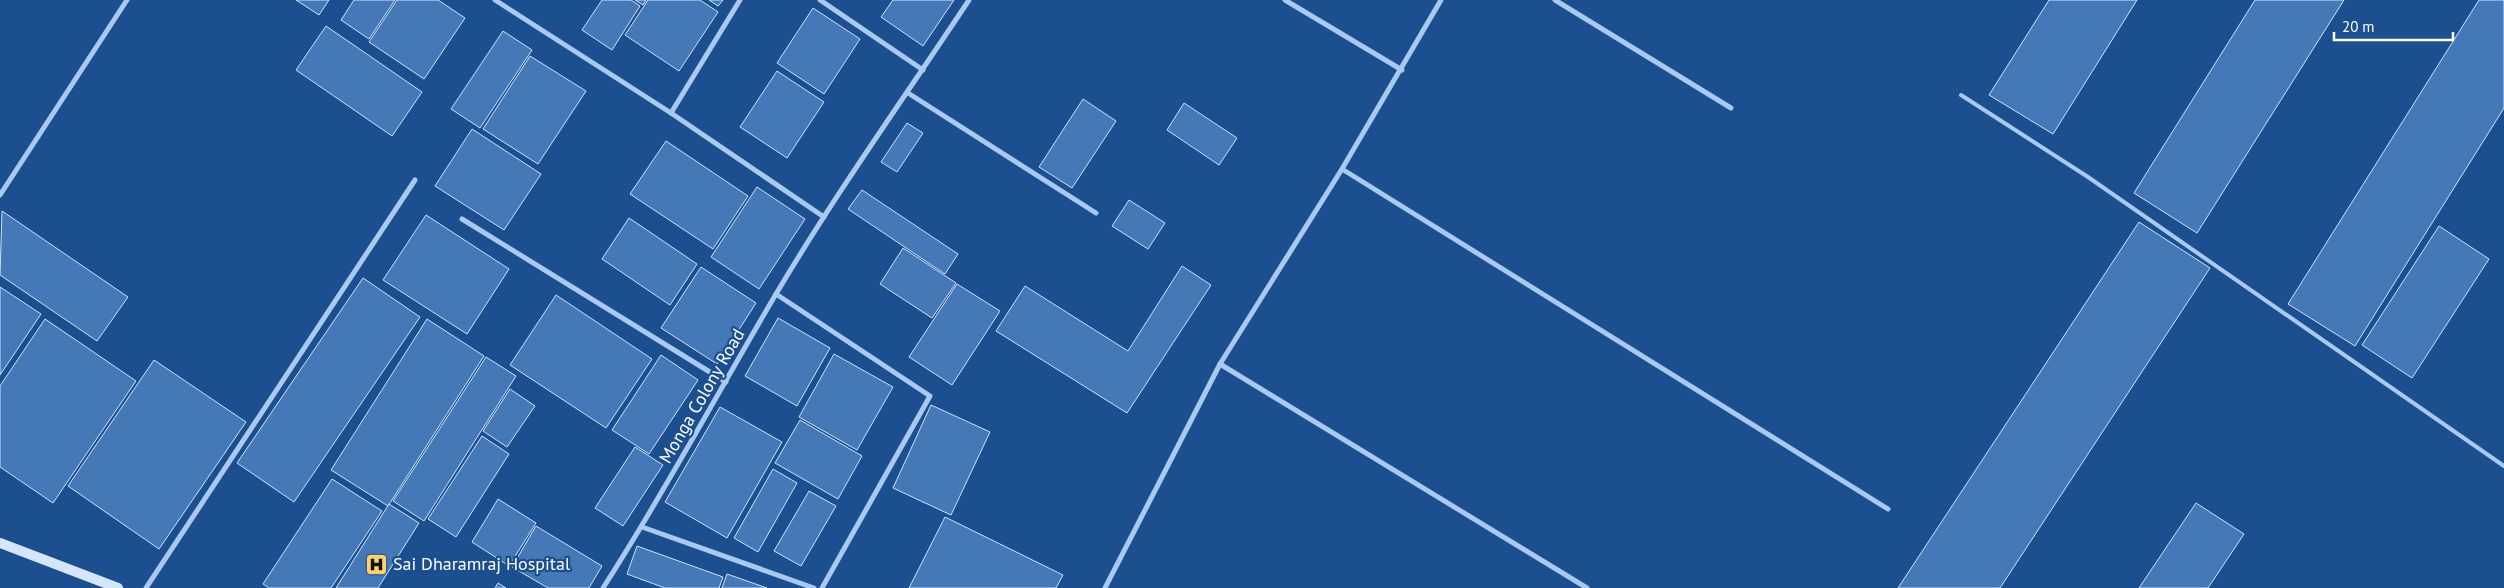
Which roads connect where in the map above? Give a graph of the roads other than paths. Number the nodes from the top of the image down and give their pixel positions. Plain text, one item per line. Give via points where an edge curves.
1 (127, 0) edge
2 (496, 0) edge
3 (740, 0) edge
4 (820, 0) edge
5 (969, 0) edge
6 (1285, 0) edge
7 (1441, 0) edge
8 (1555, 0) edge
9 (923, 70) junction
10 (1402, 70) junction
11 (908, 93) junction
12 (1961, 96) dead end
13 (1732, 108) dead end
14 (672, 114) junction
15 (1342, 169) junction
16 (414, 180) dead end
17 (0, 195) edge
18 (1096, 213) dead end
19 (824, 216) junction
20 (462, 219) dead end
21 (776, 294) junction
22 (1220, 364) junction
23 (726, 382) junction
24 (2504, 466) edge
25 (1888, 509) dead end
26 (642, 527) junction
27 (0, 543) edge
28 (118, 588) edge
29 (146, 588) edge
30 (603, 588) edge
31 (814, 588) edge
32 (822, 588) edge
33 (1105, 588) edge
34 (1587, 588) edge

1 - 17 street
2 - 14 street
3 - 14 street
4 - 9 street
5 - 9 street, Monga Colony Road
6 - 10 street
7 - 10 street
8 - 13 street
9 - 11 street, Monga Colony Road
10 - 15 street
11 - 18 street
11 - 19 street, Monga Colony Road
12 - 24 lane via 2088,177
14 - 19 street
15 - 22 street
15 - 25 street
16 - 29 street
19 - 21 street, Monga Colony Road
20 - 23 street
21 - 23 street, Monga Colony Road
21 - 32 street via 930,396
22 - 33 street
22 - 34 street
23 - 26 street, Monga Colony Road
26 - 30 street, Monga Colony Road
26 - 31 street
27 - 28 main road

